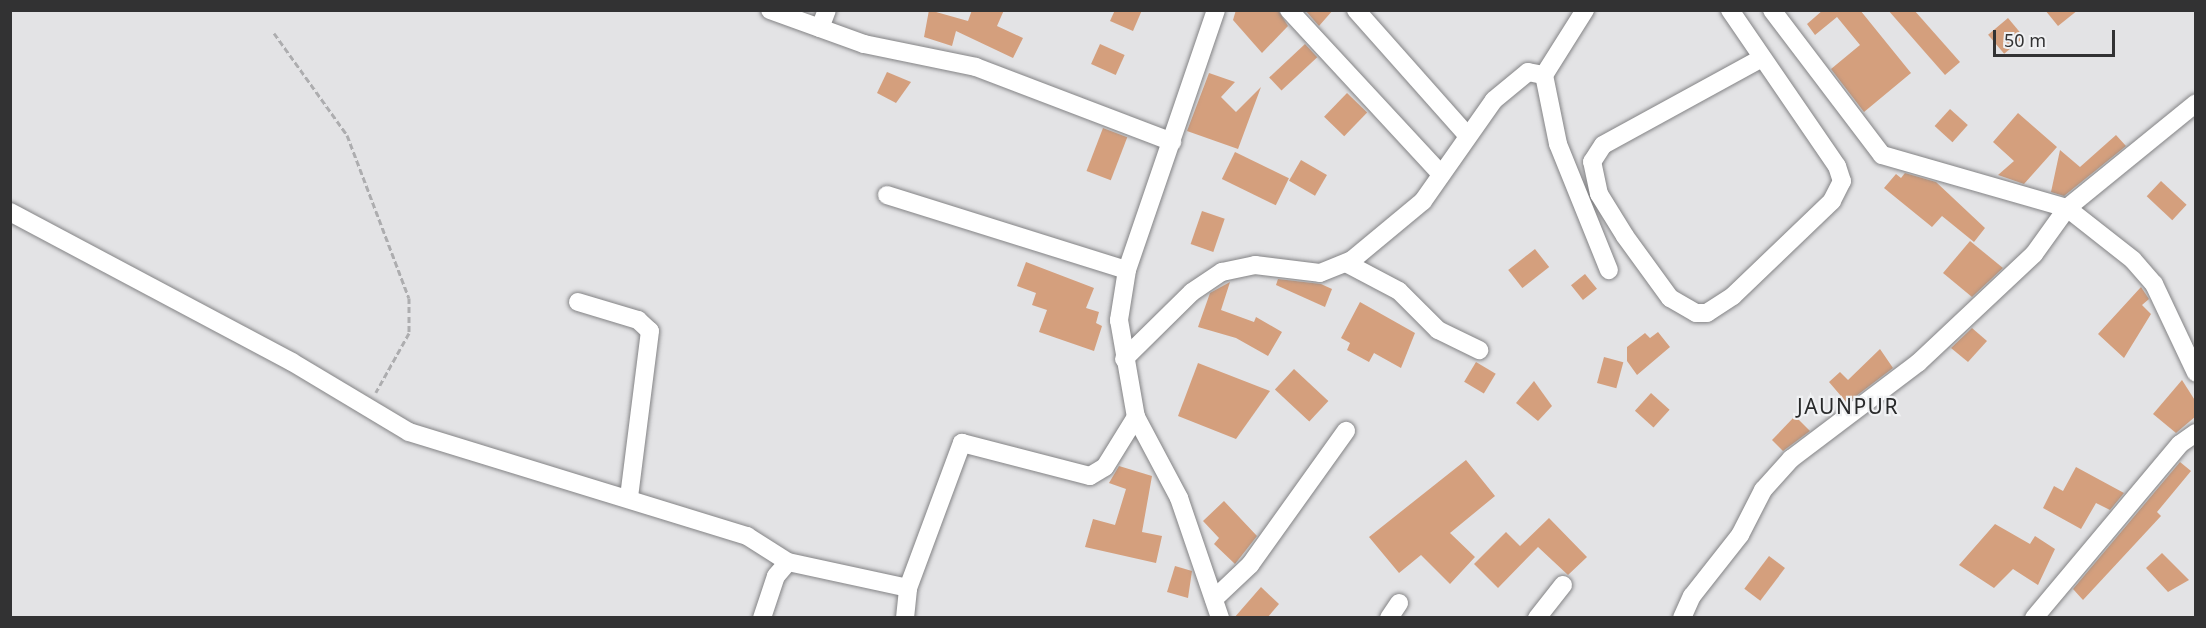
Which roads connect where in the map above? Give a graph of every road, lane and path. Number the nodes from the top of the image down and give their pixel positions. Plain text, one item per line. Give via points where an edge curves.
1 (770, 10) edge
2 (827, 10) edge
3 (1216, 10) edge
4 (1289, 10) edge
5 (1356, 10) edge
6 (1585, 10) edge
7 (1730, 10) edge
8 (1772, 10) edge
9 (820, 28) junction
10 (274, 33) dead end
11 (1762, 58) junction
12 (1544, 75) junction
13 (2196, 103) edge
14 (1466, 134) junction
15 (1172, 142) junction
16 (1441, 174) junction
17 (887, 195) dead end
18 (2067, 208) junction
19 (10, 212) edge
20 (1346, 263) junction
21 (1127, 270) junction
22 (1609, 270) dead end
23 (578, 302) dead end
24 (1479, 351) dead end
25 (1124, 359) junction
26 (2196, 373) edge
27 (366, 409) junction
28 (1136, 417) junction
29 (1346, 431) dead end
30 (2196, 433) edge
31 (629, 498) junction
32 (788, 562) junction
33 (1563, 585) dead end
34 (908, 588) junction
35 (1214, 599) junction
36 (762, 618) edge
37 (905, 618) edge
38 (1220, 618) edge
39 (1537, 618) edge
40 (1682, 618) edge
41 (2034, 618) edge

1 - 9 street
2 - 9 street
3 - 15 street
4 - 16 street
5 - 14 street
6 - 12 street
7 - 11 street
8 - 18 street via 1882,155
9 - 15 street via 877,48 976,67
10 - 27 path via 347,135 409,298 409,333
11 - 11 street via 1837,166 1840,191 1733,296 1707,314 1696,313 1670,298 1624,236 1599,194 1592,162 1603,145
12 - 14 street via 1528,72
12 - 22 street via 1558,144
13 - 18 street
14 - 16 street
15 - 21 street
16 - 20 street via 1404,220
17 - 21 street
18 - 26 street via 2146,273
18 - 40 street via 2034,254 1918,363 1827,429 1772,479
19 - 27 street via 292,362
20 - 24 street via 1399,291 1438,330
20 - 25 street via 1320,273 1255,265 1222,272 1192,292
21 - 25 street via 1119,320
23 - 31 street via 638,320 650,331
25 - 28 street
27 - 31 street via 433,442
28 - 34 street via 1105,467 1089,476 962,443
28 - 35 street via 1179,498
29 - 35 street via 1250,565
30 - 41 street via 2180,444
31 - 32 street via 747,536
32 - 34 street
32 - 36 street via 776,576
33 - 39 street
34 - 37 street
35 - 38 street

